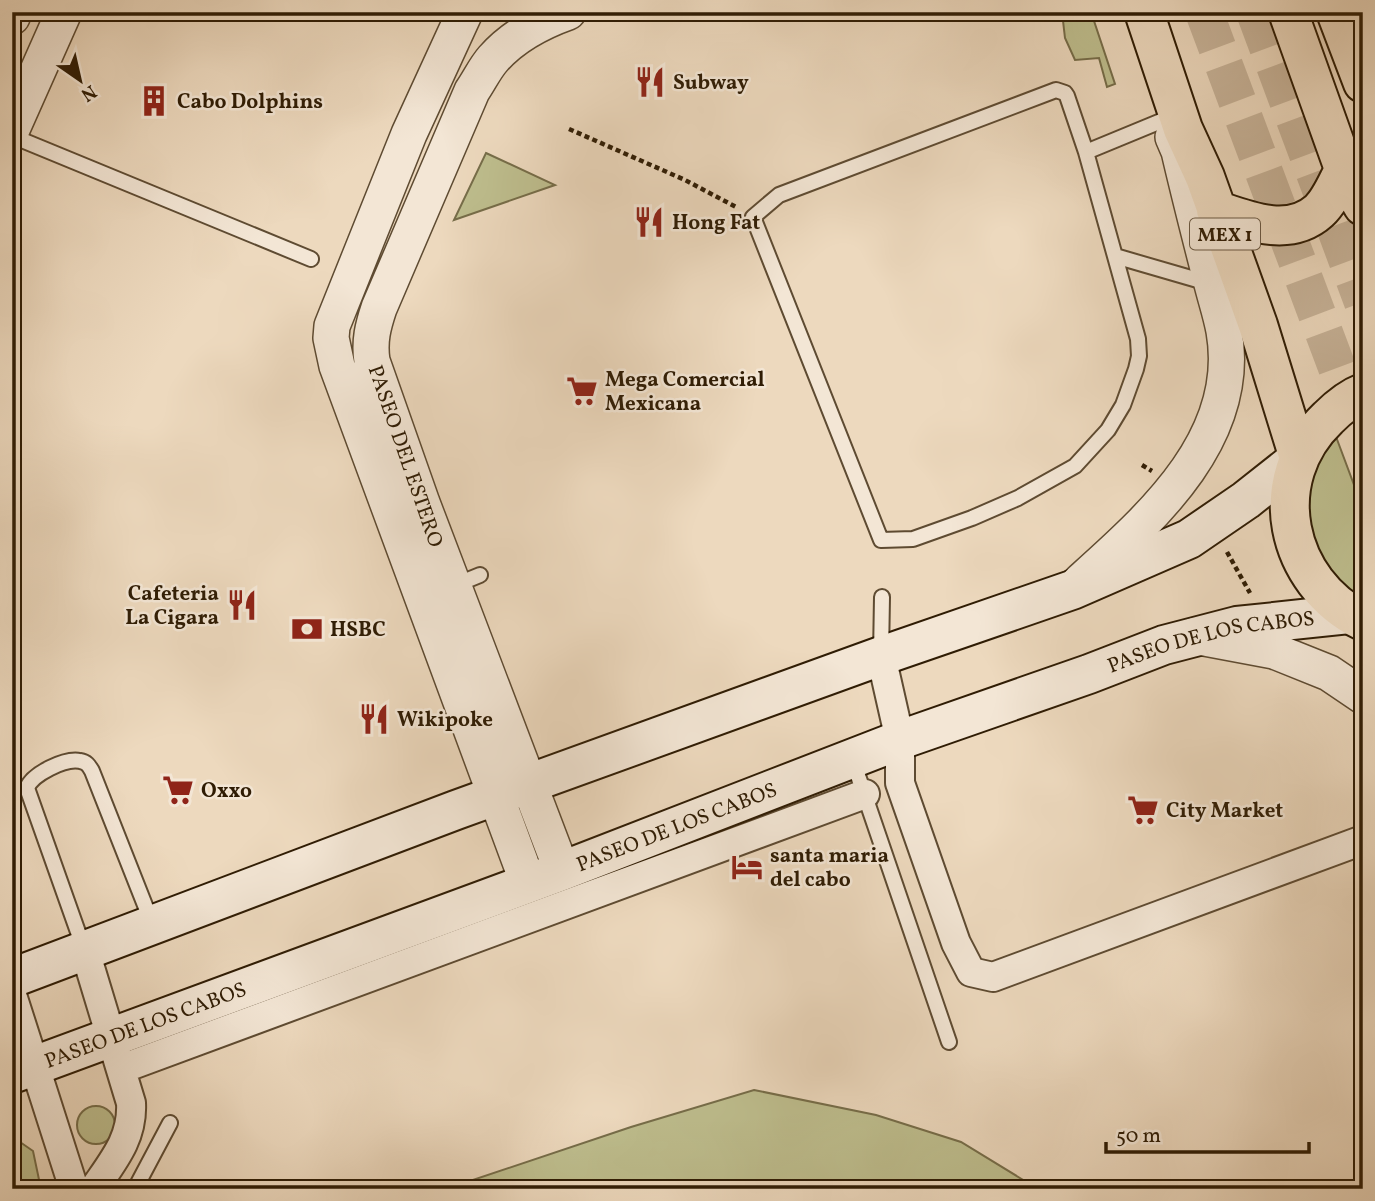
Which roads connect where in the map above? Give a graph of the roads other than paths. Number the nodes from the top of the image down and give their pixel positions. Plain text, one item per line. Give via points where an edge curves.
1 (64, 12) edge
2 (465, 12) edge
3 (1127, 12) edge
4 (1144, 12) edge
5 (1288, 12) edge
6 (1336, 12) edge
7 (549, 16) edge
8 (1363, 83) edge
9 (1166, 119) junction
10 (414, 122) junction
11 (14, 123) edge
12 (452, 137) junction
13 (1086, 152) junction
14 (1345, 170) junction
15 (1363, 206) edge
16 (1216, 210) junction
17 (1115, 256) junction
18 (311, 260) dead end
19 (1212, 284) junction
20 (1363, 393) edge
21 (1299, 458) junction
22 (406, 509) junction
23 (1072, 590) junction
24 (882, 597) dead end
25 (1356, 617) edge
26 (1194, 636) junction
27 (881, 656) junction
28 (1363, 696) edge
29 (900, 740) junction
30 (859, 777) junction
31 (514, 790) junction
32 (1363, 840) edge
33 (545, 877) junction
34 (153, 925) junction
35 (85, 951) junction
36 (12, 978) edge
37 (12, 995) edge
38 (949, 1042) dead end
39 (116, 1054) junction
40 (23, 1071) edge
41 (170, 1123) dead end
42 (74, 1189) edge
43 (94, 1189) edge
44 (135, 1189) edge

1 - 11 street
2 - 10 street, PASEO DEL ESTERO
3 - 9 street
4 - 16 highway, MEX 1
5 - 14 highway
6 - 8 highway
7 - 12 street, PASEO DEL ESTERO via 493,59
9 - 13 lane
9 - 19 street via 1179,151
10 - 12 street
10 - 22 street, PASEO DEL ESTERO via 331,338 337,366
11 - 18 lane
12 - 22 street, PASEO DEL ESTERO via 379,308 371,338 372,361
13 - 17 lane
13 - 17 lane via 1067,96 1056,90 779,195 753,217 881,540 913,540 1018,498 1075,466 1108,430 1123,405 1139,356
14 - 15 highway
14 - 16 highway via 1319,211 1295,224 1264,224
16 - 21 highway, MEX 1
17 - 19 lane
19 - 23 street via 1224,332 1226,365 1222,400 1213,425 1202,449 1156,511
20 - 21 highway via 1321,424
21 - 23 main road via 1189,539
21 - 25 highway via 1290,502 1296,546 1316,584
22 - 31 street, PASEO DEL ESTERO via 446,589
23 - 27 main road
24 - 27 lane
25 - 26 main road, PASEO DE LOS CABOS via 1237,626
26 - 28 street via 1274,651 1329,673
26 - 29 main road, PASEO DE LOS CABOS
27 - 29 street
27 - 31 main road
29 - 30 main road, PASEO DE LOS CABOS
29 - 32 street via 900,783 956,943 971,972 985,976 993,977
30 - 33 main road, PASEO DE LOS CABOS
30 - 38 lane
30 - 39 street
31 - 33 street, PASEO DEL ESTERO
31 - 34 main road
33 - 39 main road, PASEO DE LOS CABOS
34 - 35 main road
34 - 35 lane via 88,764 72,761 43,772 27,788
35 - 36 main road
35 - 39 street
37 - 40 street
39 - 40 main road, PASEO DE LOS CABOS
39 - 43 street via 132,1120
40 - 42 street
41 - 44 lane

